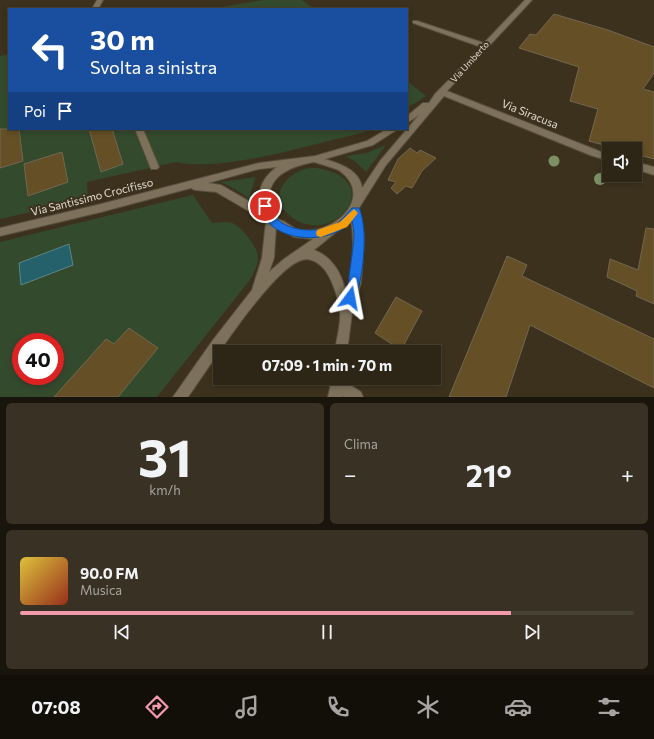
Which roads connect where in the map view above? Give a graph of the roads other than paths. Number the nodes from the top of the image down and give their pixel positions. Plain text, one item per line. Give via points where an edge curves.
1 (529, 0) edge
2 (415, 22) dead end
3 (485, 46) junction
4 (443, 92) junction
5 (408, 119) edge
6 (139, 130) edge
7 (392, 130) edge
8 (602, 155) edge
9 (314, 159) junction
10 (299, 161) junction
11 (154, 167) dead end
12 (642, 167) edge
13 (654, 171) edge
14 (189, 185) junction
15 (357, 206) junction
16 (271, 219) junction
17 (334, 229) junction
18 (0, 232) edge
19 (298, 233) junction
20 (313, 244) junction
21 (297, 256) junction
22 (325, 263) junction
23 (255, 294) junction
24 (346, 313) junction
25 (342, 345) edge
26 (336, 386) edge
27 (180, 397) edge
28 (356, 397) edge

1 - 3 street, Via Umberto
2 - 3 street
3 - 4 street, Via Umberto
4 - 5 street, Via Umberto
4 - 8 street, Via Siracusa
4 - 15 street via 383,163
6 - 11 street
7 - 9 street via 370,143
9 - 10 street
9 - 15 street via 342,168 352,177 358,189
10 - 14 street, Via Santissimo Crocifisso via 259,166
10 - 16 street via 281,169 268,182 264,194 265,206
12 - 13 street
14 - 16 street via 218,188
14 - 18 street, Via Santissimo Crocifisso
15 - 17 street via 343,224
15 - 24 street via 359,236 355,283
16 - 19 street via 284,228
16 - 23 street via 268,258
17 - 19 street via 323,233
17 - 20 street
19 - 20 street
20 - 21 street
20 - 22 street
21 - 22 street via 310,254
21 - 23 street via 288,261
22 - 24 street via 338,283
23 - 27 street
24 - 25 street
26 - 28 street

